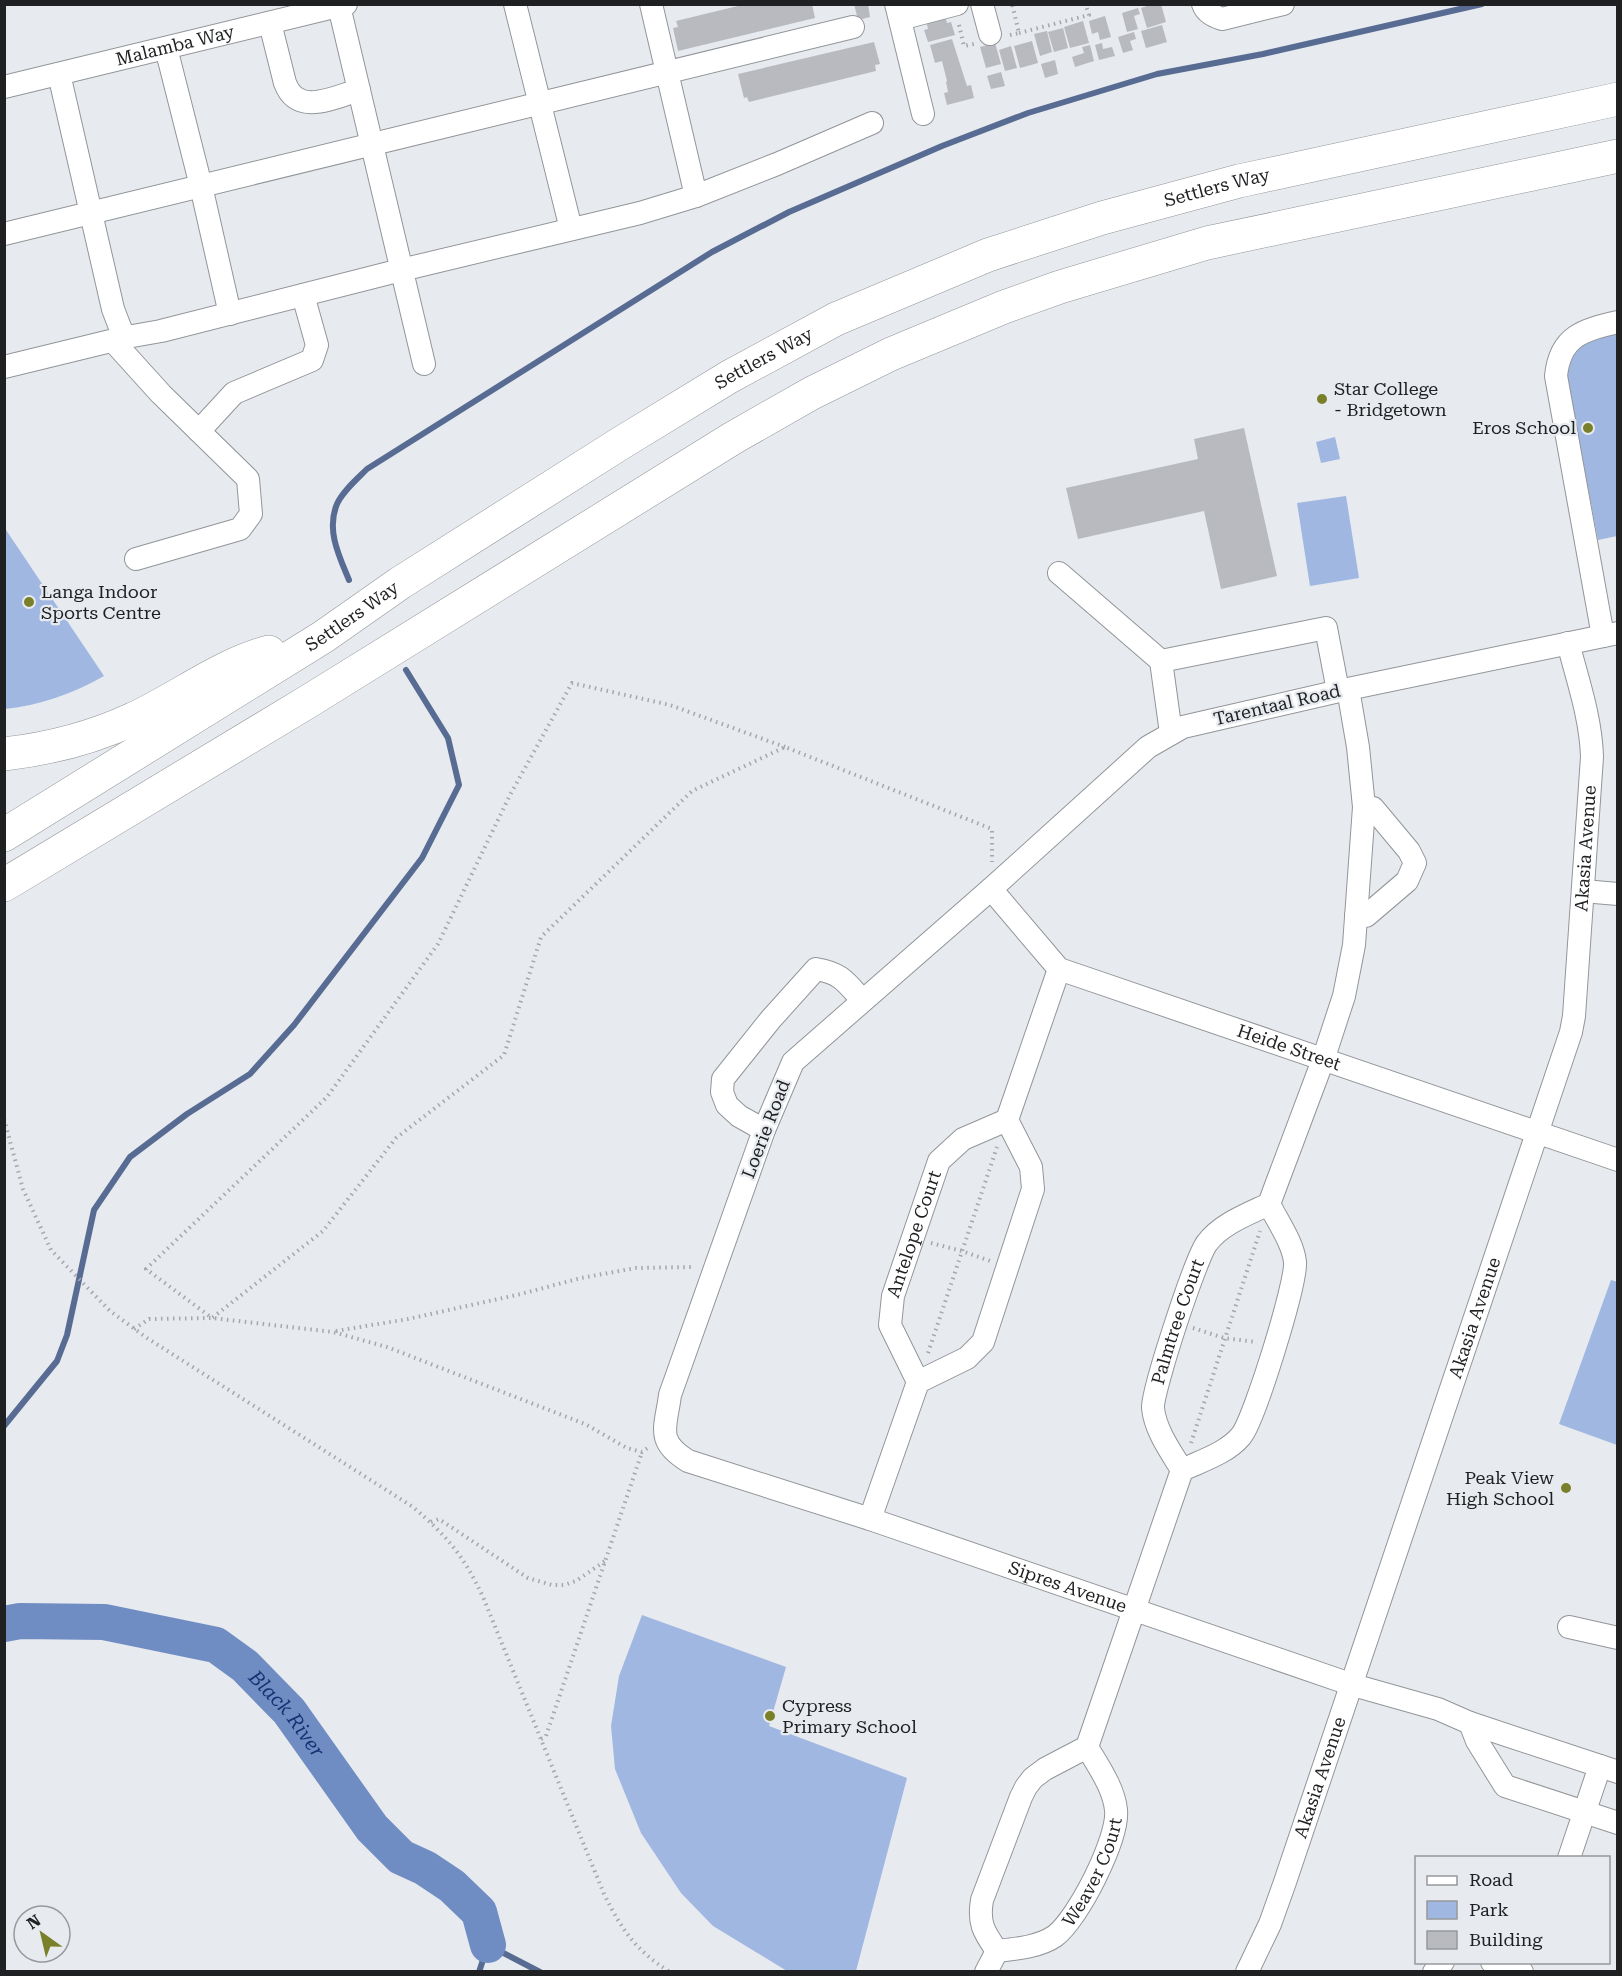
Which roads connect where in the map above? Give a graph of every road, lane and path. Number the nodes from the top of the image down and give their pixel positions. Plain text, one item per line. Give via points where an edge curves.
1 (515, 4) edge
2 (651, 4) edge
3 (957, 4) edge
4 (982, 4) edge
5 (1203, 4) edge
6 (1283, 4) edge
7 (343, 5) edge
8 (1088, 5) edge
9 (898, 12) edge
10 (270, 23) junction
11 (853, 27) dead end
12 (1019, 33) dead end
13 (990, 34) dead end
14 (166, 48) junction
15 (666, 72) junction
16 (59, 74) junction
17 (4, 87) edge
18 (359, 90) junction
19 (1617, 99) edge
20 (539, 104) junction
21 (923, 114) dead end
22 (872, 123) dead end
23 (372, 144) junction
24 (1617, 156) edge
25 (201, 186) junction
26 (696, 196) junction
27 (90, 214) junction
28 (572, 229) junction
29 (4, 234) edge
30 (401, 270) junction
31 (303, 295) junction
32 (230, 314) junction
33 (1617, 322) edge
34 (120, 339) junction
35 (424, 364) dead end
36 (4, 367) edge
37 (199, 431) junction
38 (136, 559) dead end
39 (1059, 573) dead end
40 (1610, 634) edge
41 (314, 642) junction
42 (1568, 643) junction
43 (1161, 662) junction
44 (1343, 690) junction
45 (1171, 733) junction
46 (785, 747) junction
47 (4, 754) edge
48 (1364, 807) junction
49 (4, 835) edge
50 (4, 885) edge
51 (991, 889) junction
52 (1583, 891) junction
53 (1617, 894) edge
54 (1356, 916) junction
55 (1059, 969) junction
56 (862, 1000) junction
57 (1323, 1060) junction
58 (4, 1119) edge
59 (1006, 1120) junction
60 (764, 1130) junction
61 (1536, 1133) junction
62 (1617, 1160) edge
63 (1269, 1204) junction
64 (913, 1239) junction
65 (962, 1251) junction
66 (1008, 1267) junction
67 (715, 1268) junction
68 (212, 1318) junction
69 (1177, 1323) junction
70 (134, 1329) junction
71 (333, 1332) junction
72 (1224, 1338) junction
73 (1275, 1344) junction
74 (918, 1382) junction
75 (667, 1442) junction
76 (642, 1452) junction
77 (1182, 1470) junction
78 (870, 1519) junction
79 (431, 1522) junction
80 (606, 1560) junction
81 (1135, 1610) junction
82 (1569, 1627) dead end
83 (1617, 1638) edge
84 (1353, 1685) junction
85 (1470, 1723) junction
86 (541, 1739) junction
87 (1087, 1747) junction
88 (1609, 1769) edge
89 (1584, 1812) junction
90 (1617, 1823) edge
91 (1569, 1856) edge
92 (997, 1951) junction
93 (1499, 1964) edge
94 (670, 1971) edge
95 (986, 1971) edge
96 (1247, 1971) edge
97 (1522, 1971) edge

1 - 20 street
2 - 15 street
3 - 9 street
4 - 13 street
5 - 6 street via 1213,16 1222,19
7 - 10 street, Malamba Way
7 - 18 street
8 - 12 path via 1089,15
9 - 21 street
10 - 14 street, Malamba Way
10 - 18 street via 285,83 297,100 309,103
11 - 15 street
14 - 16 street, Malamba Way
14 - 25 street
15 - 20 street
15 - 26 street
16 - 17 street, Malamba Way
16 - 27 street
18 - 23 street
19 - 41 highway, Settlers Way via 1239,181 1102,218 988,255 836,319 729,377
20 - 23 street
20 - 28 street
22 - 26 street
23 - 25 street
23 - 30 street
24 - 50 highway via 1207,243 1004,307 891,354 733,438
25 - 27 street
25 - 32 street
26 - 28 street
27 - 29 street
27 - 34 street via 121,330
28 - 30 street
30 - 31 street
30 - 35 street
31 - 32 street
31 - 37 street via 317,345 312,360 234,393
32 - 34 street
33 - 40 street via 1585,330 1572,339 1563,348 1556,376
34 - 36 street
34 - 37 street via 161,394
37 - 38 street via 248,479 252,514 240,529
39 - 43 street
40 - 42 street, Tarentaal Road
41 - 47 highway via 249,659 133,719 81,739
41 - 49 highway, Settlers Way
42 - 44 street, Tarentaal Road
42 - 52 street, Akasia Avenue via 1592,741
43 - 44 street via 1326,628
43 - 45 street
44 - 45 street, Tarentaal Road
44 - 48 street via 1360,758
45 - 51 street, Tarentaal Road via 1148,747
46 - 51 path via 992,830
46 - 68 path via 692,791 541,937 504,1055 396,1138 323,1231
46 - 68 path via 670,705 572,683 510,795 438,944 327,1097 146,1269
48 - 54 street
48 - 54 street via 1373,808 1415,863 1407,881 1366,916
51 - 55 street
51 - 56 street, Loerie Road
52 - 53 street
52 - 61 street, Akasia Avenue via 1571,1032
54 - 57 street via 1346,987
55 - 57 street, Heide Street
55 - 59 street
56 - 60 street, Loerie Road via 793,1062
56 - 60 street via 832,972 816,969 723,1079 727,1105
57 - 61 street, Heide Street
57 - 63 street
58 - 70 path via 22,1189 51,1250 110,1311
59 - 64 street, Antelope Court via 963,1139 939,1161
59 - 65 path
59 - 66 street via 1031,1167 1033,1189
60 - 67 street, Loerie Road
61 - 62 street, Heide Street
61 - 84 street, Akasia Avenue
63 - 69 street, Palmtree Court via 1226,1227 1207,1243
63 - 72 path
63 - 73 street via 1291,1247 1296,1269
64 - 65 path
64 - 74 street, Antelope Court via 893,1296 890,1325
65 - 66 path
65 - 74 path
66 - 74 street via 983,1342 967,1358
67 - 71 path via 636,1268
67 - 75 street, Loerie Road via 670,1395
68 - 70 path via 149,1319
68 - 71 path
69 - 72 path
69 - 77 street, Palmtree Court via 1153,1408
70 - 79 path
71 - 76 path via 387,1347 585,1424 627,1448
72 - 73 path
72 - 77 path
73 - 77 street via 1240,1437 1218,1454
74 - 78 street
75 - 76 path
75 - 78 street, Sipres Avenue via 688,1461
76 - 80 path
77 - 81 street
78 - 81 street, Sipres Avenue
79 - 80 path via 439,1519 528,1578 552,1585 576,1581
79 - 86 path via 471,1571
80 - 86 path via 546,1736
81 - 84 street, Sipres Avenue
81 - 87 street
82 - 83 street
84 - 85 street, Sipres Avenue via 1438,1709
84 - 96 street, Akasia Avenue via 1270,1924
85 - 88 street, Sipres Avenue
85 - 89 street via 1505,1786
86 - 94 path via 617,1919 649,1958
87 - 92 street via 1033,1778 1021,1797 982,1900 984,1931
87 - 92 street, Weaver Court via 1116,1808 1113,1833 1095,1875 1079,1909 1054,1937
88 - 89 street
89 - 90 street
89 - 91 street
92 - 95 street
93 - 97 street

